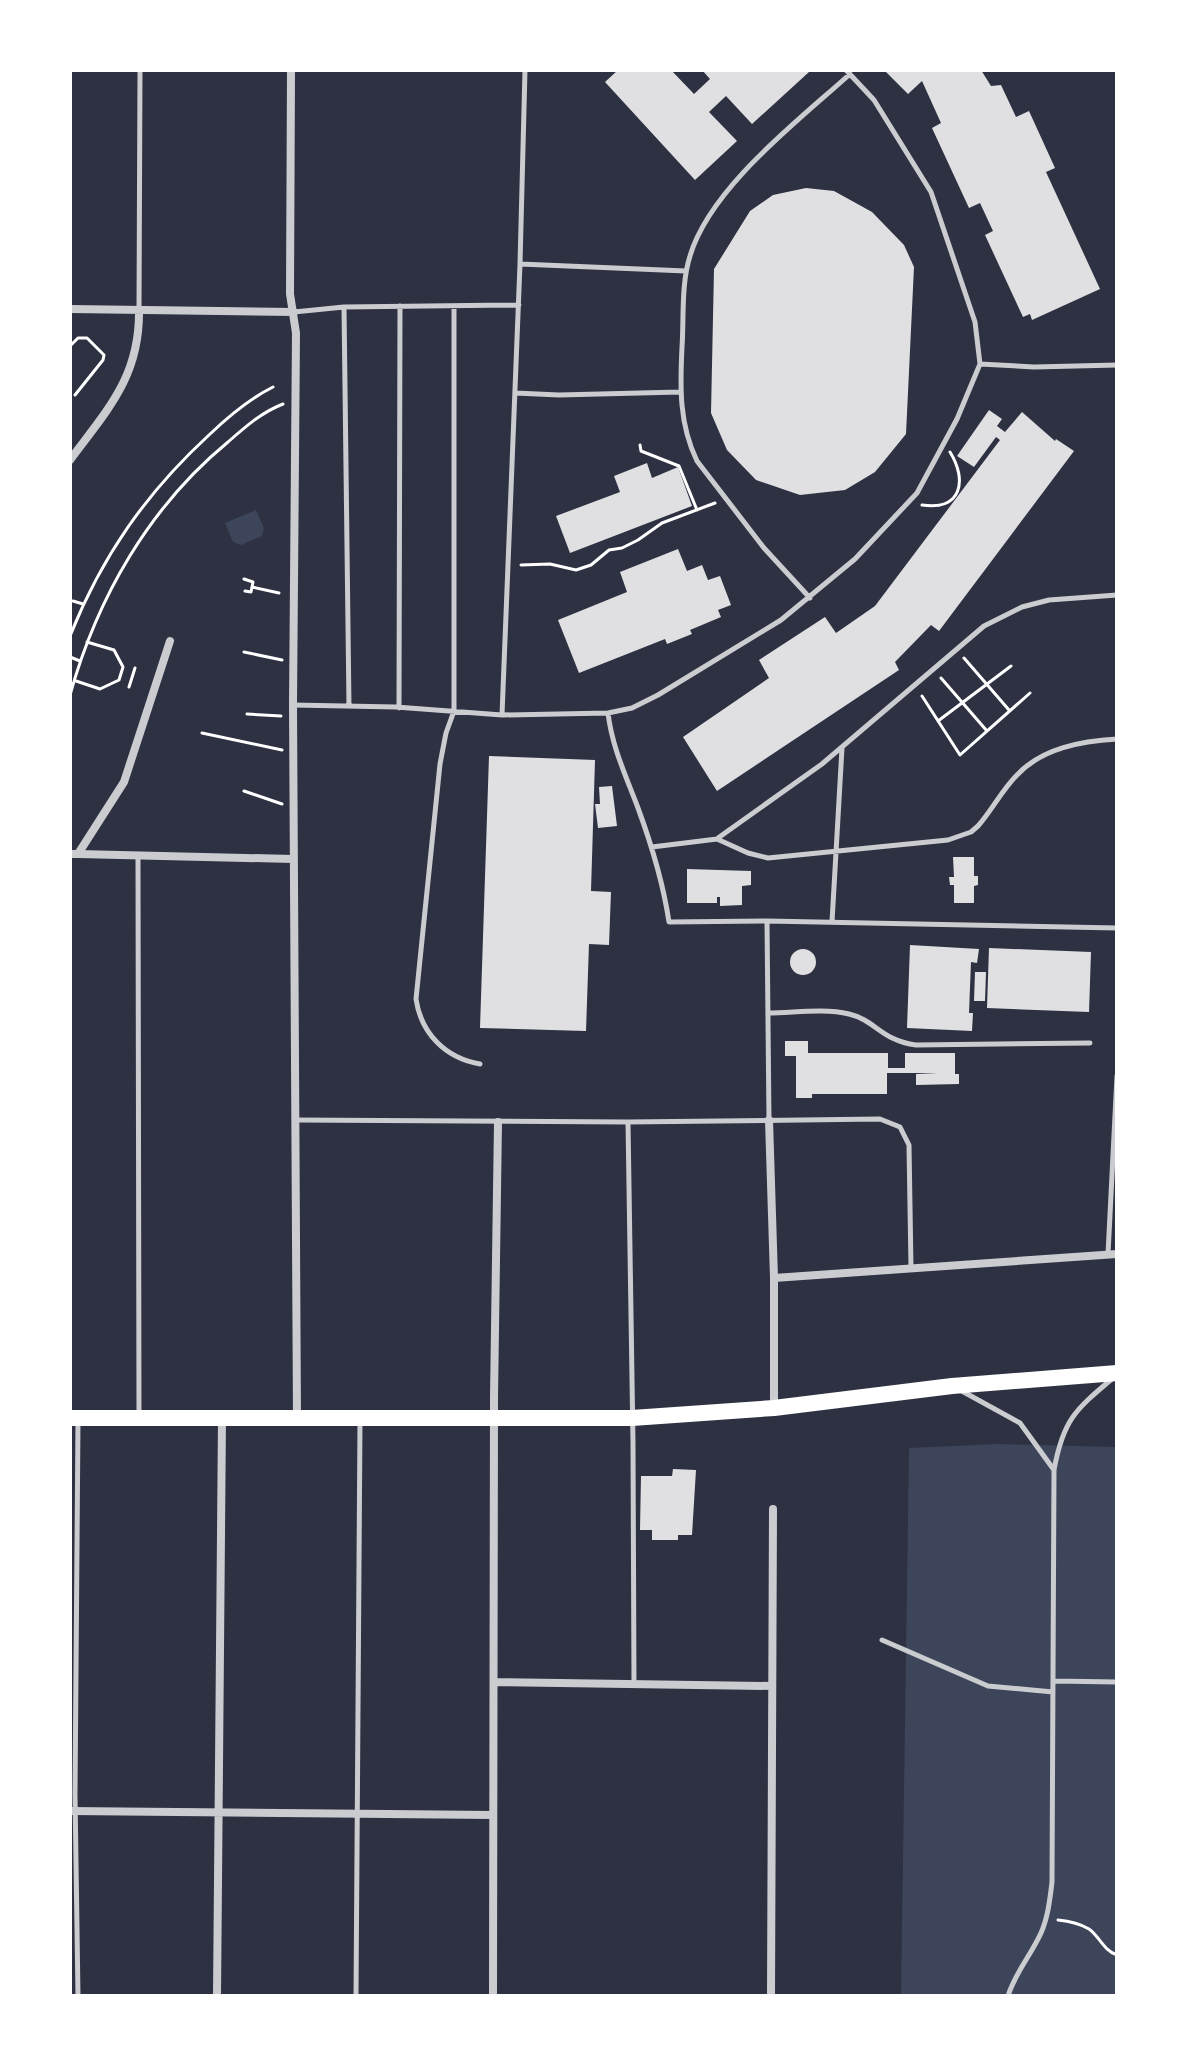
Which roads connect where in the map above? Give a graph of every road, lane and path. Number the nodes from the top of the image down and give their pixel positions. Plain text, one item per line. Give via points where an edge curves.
1 (140, 70) edge
2 (291, 70) edge
3 (525, 70) edge
4 (848, 72) edge
5 (520, 264) junction
6 (686, 271) junction
7 (519, 305) junction
8 (400, 306) junction
9 (454, 306) junction
10 (344, 307) junction
11 (70, 309) edge
12 (139, 310) junction
13 (294, 312) junction
14 (70, 346) edge
15 (980, 364) junction
16 (1117, 365) edge
17 (273, 387) dead end
18 (680, 392) junction
19 (515, 393) junction
20 (75, 395) dead end
21 (294, 399) junction
22 (944, 442) junction
23 (640, 445) dead end
24 (70, 460) edge
25 (726, 498) junction
26 (908, 502) junction
27 (697, 510) junction
28 (508, 565) junction
29 (244, 579) dead end
30 (252, 587) junction
31 (245, 591) dead end
32 (272, 592) dead end
33 (1117, 595) edge
34 (810, 598) junction
35 (73, 601) dead end
36 (83, 604) junction
37 (70, 617) edge
38 (77, 620) junction
39 (70, 636) edge
40 (170, 641) dead end
41 (87, 642) junction
42 (956, 649) junction
43 (244, 652) dead end
44 (70, 657) edge
45 (80, 661) junction
46 (294, 662) junction
47 (1011, 666) dead end
48 (135, 668) dead end
49 (933, 669) junction
50 (120, 674) junction
51 (132, 677) junction
52 (74, 680) junction
53 (915, 684) junction
54 (987, 685) junction
55 (129, 687) dead end
56 (1030, 693) dead end
57 (70, 695) edge
58 (962, 703) junction
59 (293, 705) junction
60 (349, 706) junction
61 (399, 708) junction
62 (454, 711) junction
63 (1010, 711) junction
64 (608, 713) junction
65 (247, 714) dead end
66 (502, 715) junction
67 (293, 716) junction
68 (938, 721) junction
69 (987, 731) junction
70 (202, 733) dead end
71 (1117, 739) edge
72 (842, 747) junction
73 (293, 752) junction
74 (244, 791) dead end
75 (293, 808) junction
76 (717, 839) junction
77 (652, 847) junction
78 (836, 851) junction
79 (74, 854) edge
80 (138, 856) junction
81 (293, 859) junction
82 (767, 921) junction
83 (832, 922) junction
84 (1117, 928) edge
85 (768, 1013) junction
86 (1090, 1043) dead end
87 (480, 1064) dead end
88 (1117, 1076) edge
89 (295, 1120) junction
90 (769, 1120) junction
91 (498, 1122) junction
92 (628, 1122) junction
93 (1113, 1255) edge
94 (911, 1269) junction
95 (774, 1278) junction
96 (1117, 1374) edge
97 (952, 1386) junction
98 (774, 1408) junction
99 (139, 1417) junction
100 (74, 1418) edge
101 (222, 1418) junction
102 (297, 1418) junction
103 (632, 1418) junction
104 (360, 1419) junction
105 (494, 1419) junction
106 (1054, 1470) junction
107 (773, 1509) dead end
108 (882, 1640) dead end
109 (1053, 1681) junction
110 (495, 1682) junction
111 (1117, 1682) edge
112 (634, 1683) junction
113 (772, 1686) junction
114 (1053, 1692) junction
115 (73, 1811) edge
116 (220, 1813) junction
117 (358, 1815) junction
118 (493, 1815) junction
119 (1046, 1918) junction
120 (1117, 1955) edge
121 (78, 1996) edge
122 (217, 1996) edge
123 (356, 1996) edge
124 (493, 1996) edge
125 (771, 1996) edge
126 (1008, 1996) edge

1 - 12 lane
2 - 13 street
3 - 5 lane
4 - 6 lane via 733,185 698,236
4 - 15 lane via 874,100 931,192 975,322
5 - 6 lane
5 - 7 lane
6 - 18 lane
7 - 9 lane
7 - 19 lane
8 - 9 lane
8 - 10 lane
8 - 61 lane
9 - 62 lane
10 - 13 lane
10 - 60 lane
11 - 12 street
12 - 13 street
12 - 24 street via 137,348 122,388
13 - 21 street
14 - 20 path via 87,338 104,355
15 - 16 lane
15 - 22 lane
17 - 36 path via 255,396 185,456 118,538
18 - 19 lane
18 - 25 lane via 691,449
19 - 28 lane
21 - 41 path via 256,418 211,455 166,504 126,560
21 - 46 street
22 - 26 lane
22 - 26 path via 959,466 957,495 933,506
23 - 27 path via 641,451 679,466
25 - 27 path
25 - 34 lane
26 - 34 lane
27 - 28 path via 576,570 550,564
28 - 66 lane
29 - 30 path via 253,582
30 - 31 path
30 - 32 path
33 - 42 lane via 1022,607 984,626
34 - 64 lane via 658,695
35 - 36 path
36 - 38 path
37 - 38 path
38 - 39 path
40 - 79 street via 124,782
41 - 45 path
41 - 50 path via 114,650 123,667
42 - 49 lane
42 - 54 path
43 - 46 path
44 - 45 path
45 - 52 path
46 - 59 street
47 - 54 path
48 - 51 path
49 - 53 lane
49 - 58 path
50 - 51 path
50 - 52 path via 119,680 100,689
51 - 55 path
52 - 57 path
53 - 68 path
53 - 72 lane
54 - 58 path
54 - 63 path
56 - 63 path
58 - 68 path
58 - 69 path
59 - 60 lane
59 - 67 street
60 - 61 lane
61 - 62 lane
62 - 66 lane
62 - 87 lane via 440,764 416,999 422,1023 435,1041
63 - 69 path
64 - 66 lane
64 - 77 lane via 614,747
65 - 67 path
67 - 73 street
68 - 69 path via 960,755
70 - 73 path
71 - 78 lane via 1081,743 1039,758 1016,776 978,826 962,836
72 - 76 lane
72 - 78 lane
73 - 75 street
74 - 75 path
75 - 81 street
76 - 77 lane
76 - 78 lane via 768,858
77 - 82 lane via 669,922
78 - 83 lane
79 - 80 street
80 - 81 street
80 - 99 lane
81 - 89 street
82 - 83 lane
82 - 85 lane
83 - 84 lane
85 - 86 lane via 850,1014 900,1043 916,1045
85 - 90 lane
88 - 93 lane
89 - 91 lane
89 - 102 street
90 - 92 lane
90 - 94 lane via 880,1119 900,1127 909,1145
90 - 95 street
91 - 92 lane
91 - 105 street
92 - 103 lane
93 - 94 street
94 - 95 street
95 - 98 street
96 - 97 main road
96 - 106 lane via 1068,1422
97 - 98 main road
97 - 106 lane via 1020,1423
98 - 103 main road
99 - 100 main road
99 - 101 main road
100 - 115 lane
101 - 102 main road
101 - 116 street
102 - 104 main road
103 - 105 main road
103 - 112 lane
104 - 105 main road
104 - 117 lane
105 - 110 street
106 - 109 lane
107 - 113 street
108 - 114 lane via 988,1686
109 - 111 lane
109 - 114 lane
110 - 112 street
110 - 118 street
112 - 113 street
113 - 125 street
114 - 119 lane via 1052,1882
115 - 116 street
115 - 121 lane
116 - 117 street
116 - 122 street
117 - 118 street
117 - 123 lane
118 - 124 street
119 - 120 path via 1090,1930 1107,1952
119 - 126 lane

